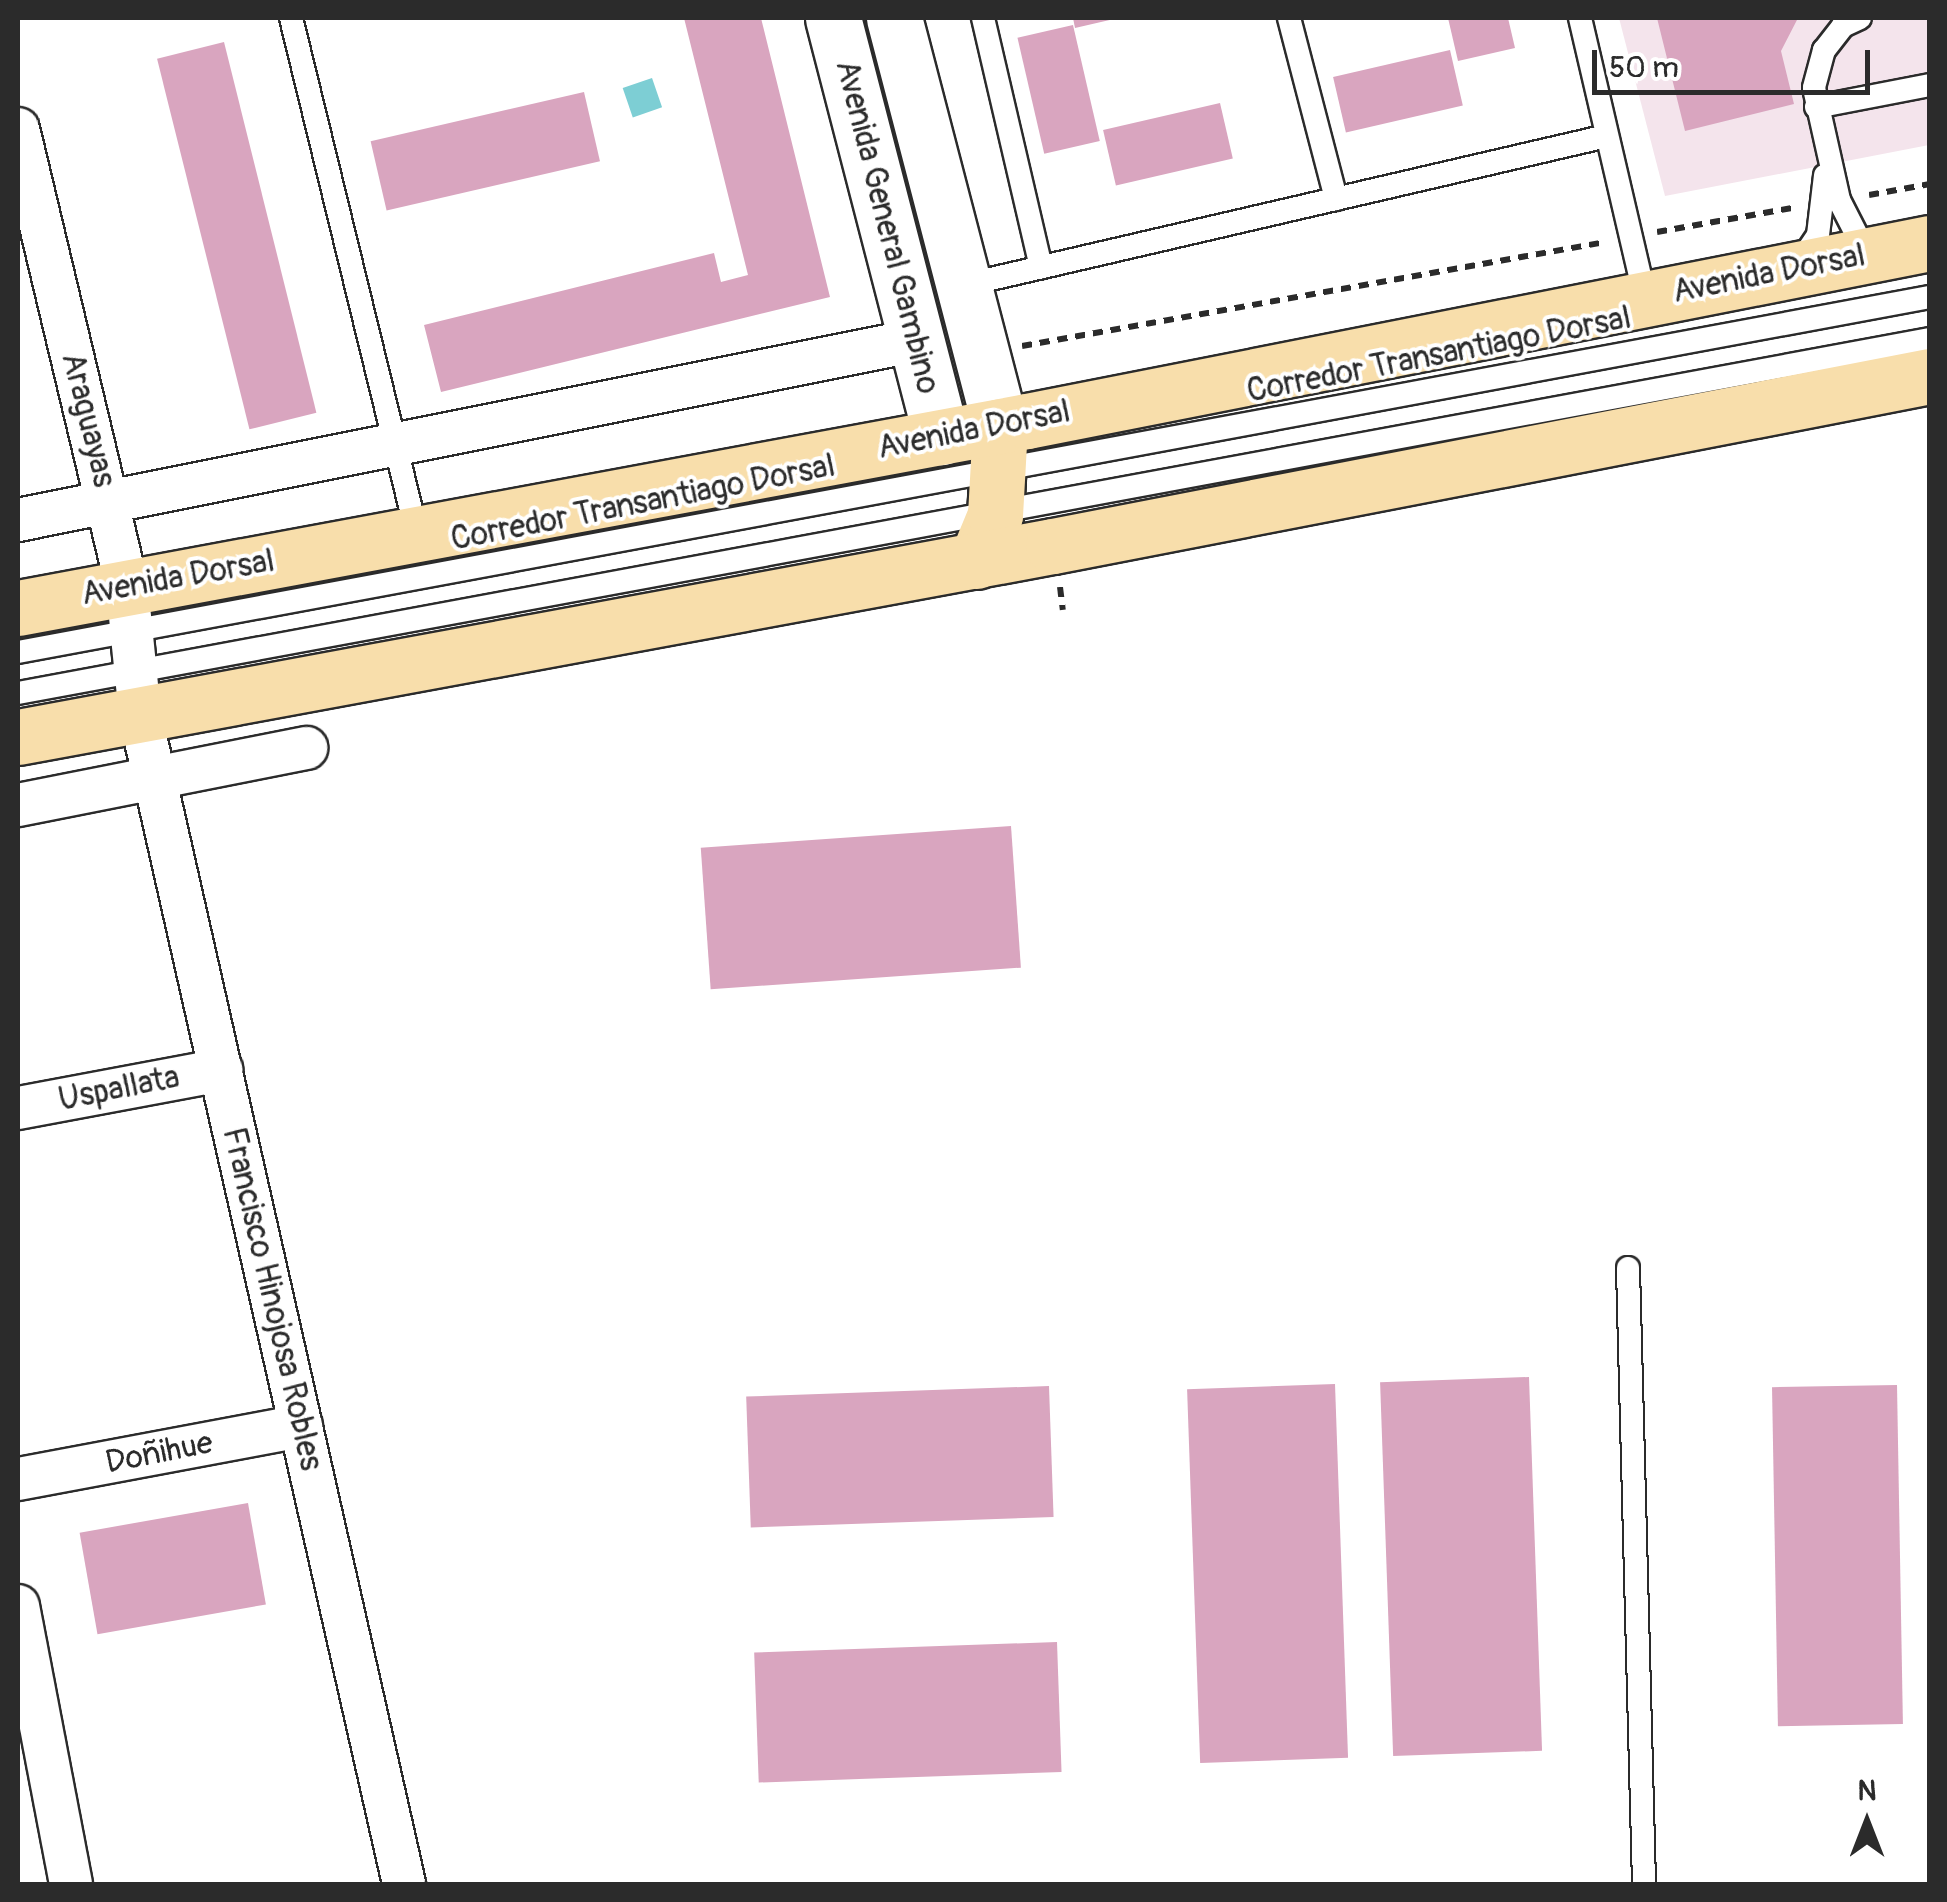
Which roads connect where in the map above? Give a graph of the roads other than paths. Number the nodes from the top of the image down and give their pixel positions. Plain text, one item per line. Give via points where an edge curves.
1 (291, 18) edge
2 (834, 18) edge
3 (894, 18) edge
4 (983, 18) edge
5 (1289, 18) edge
6 (1580, 18) edge
7 (1860, 18) edge
8 (1930, 85) edge
9 (1816, 107) junction
10 (18, 129) edge
11 (1607, 136) junction
12 (1826, 156) junction
13 (1336, 199) junction
14 (29, 227) edge
15 (1930, 243) edge
16 (1867, 255) junction
17 (1042, 267) junction
18 (1796, 268) junction
19 (965, 284) junction
20 (1930, 296) edge
21 (1645, 298) junction
22 (1930, 339) edge
23 (917, 340) junction
24 (1930, 376) edge
25 (941, 437) junction
26 (396, 448) junction
27 (993, 493) junction
28 (108, 503) junction
29 (18, 520) edge
30 (417, 534) junction
31 (18, 608) edge
32 (133, 651) junction
33 (18, 652) edge
34 (18, 693) edge
35 (18, 737) edge
36 (306, 748) dead end
37 (155, 779) junction
38 (18, 805) edge
39 (221, 1070) junction
40 (18, 1108) edge
41 (1628, 1268) dead end
42 (301, 1426) junction
43 (18, 1479) edge
44 (18, 1606) edge
45 (71, 1884) edge
46 (404, 1884) edge
47 (1644, 1884) edge

1 - 26 lane
2 - 23 street, Avenida General Gambino
3 - 19 street, Avenida General Gambino
4 - 17 lane
5 - 13 lane
6 - 11 lane
7 - 9 lane via 1843,26 1824,50
8 - 9 lane
9 - 12 lane
10 - 14 street, Araguayas
11 - 13 lane
11 - 21 lane
12 - 16 lane
12 - 18 lane via 1818,235
13 - 17 lane
14 - 28 street, Araguayas
15 - 16 main road, Avenida Dorsal
16 - 18 main road, Avenida Dorsal
17 - 19 lane
18 - 21 main road, Avenida Dorsal
19 - 27 street, Avenida General Gambino
20 - 27 lane, Corredor Transantiago Dorsal
21 - 27 main road, Avenida Dorsal
22 - 27 lane, Corredor Transantiago Dorsal
23 - 25 street, Avenida General Gambino
23 - 26 street
24 - 27 main road, Avenida Dorsal
25 - 27 main road, Avenida Dorsal
25 - 30 main road, Avenida Dorsal
26 - 28 street
26 - 30 lane
27 - 32 main road, Avenida Dorsal
27 - 32 lane, Corredor Transantiago Dorsal
28 - 29 street
28 - 32 street, Araguayas
30 - 32 main road, Avenida Dorsal
31 - 32 main road, Avenida Dorsal
32 - 33 lane, Corredor Transantiago Dorsal
32 - 34 lane, Corredor Transantiago Dorsal
32 - 35 main road, Avenida Dorsal
32 - 37 street, Francisco Hinojosa Robles
36 - 37 street
37 - 38 street
37 - 39 street, Francisco Hinojosa Robles
39 - 40 street, Uspallata
39 - 42 street, Francisco Hinojosa Robles
41 - 47 lane
42 - 43 street, Doñihue
42 - 46 street, Francisco Hinojosa Robles
44 - 45 street

